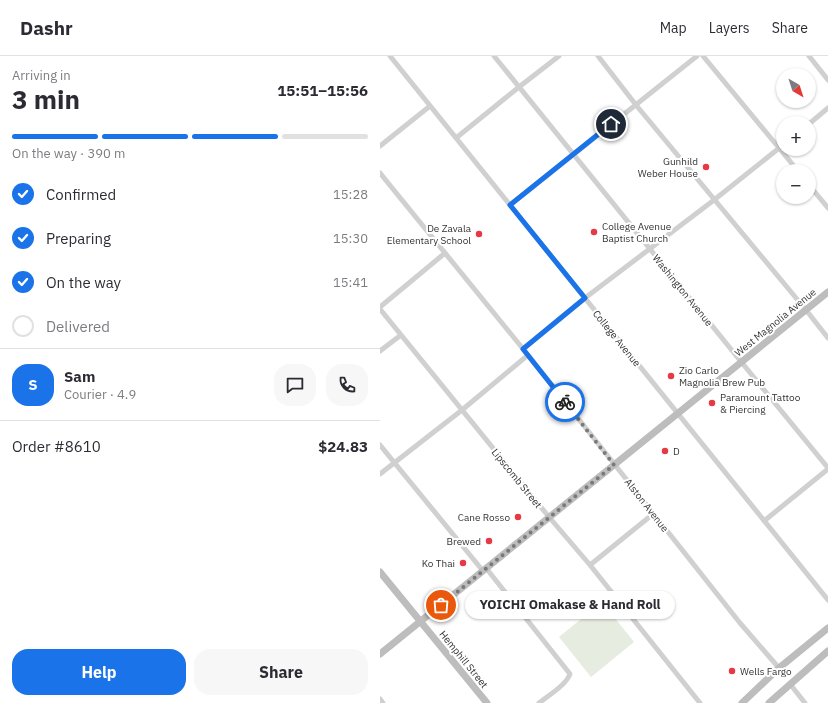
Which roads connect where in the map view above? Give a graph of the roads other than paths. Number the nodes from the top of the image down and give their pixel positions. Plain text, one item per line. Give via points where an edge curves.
1 (390, 56) edge
2 (494, 56) edge
3 (559, 56) edge
4 (598, 56) edge
5 (697, 56) edge
6 (703, 56) edge
7 (808, 56) edge
8 (828, 80) edge
9 (519, 87) junction
10 (636, 105) junction
11 (430, 106) junction
12 (828, 108) edge
13 (816, 118) edge
14 (456, 138) junction
15 (776, 140) edge
16 (380, 146) edge
17 (776, 150) edge
18 (573, 154) junction
19 (380, 173) edge
20 (816, 193) edge
21 (714, 200) junction
22 (510, 205) junction
23 (828, 208) edge
24 (649, 249) junction
25 (445, 253) junction
26 (828, 292) edge
27 (585, 298) junction
28 (380, 308) edge
29 (806, 310) junction
30 (401, 335) junction
31 (828, 338) edge
32 (523, 349) junction
33 (380, 351) edge
34 (528, 355) junction
35 (741, 362) junction
36 (462, 410) junction
37 (678, 413) junction
38 (380, 445) edge
39 (395, 463) junction
40 (614, 465) junction
41 (828, 469) edge
42 (380, 474) edge
43 (653, 514) junction
44 (549, 517) junction
45 (764, 521) junction
46 (590, 565) junction
47 (484, 570) junction
48 (380, 572) edge
49 (828, 600) edge
50 (420, 622) junction
51 (828, 628) edge
52 (828, 651) edge
53 (380, 654) edge
54 (779, 668) junction
55 (790, 684) junction
56 (380, 699) edge
57 (383, 703) edge
58 (487, 703) edge
59 (540, 703) edge
60 (700, 703) edge
61 (742, 703) edge
62 (769, 703) edge
63 (805, 703) edge

1 - 11 street, College Avenue
2 - 9 street, Washington Avenue
3 - 9 street
4 - 10 street
5 - 10 street
6 - 15 street
7 - 8 street
9 - 14 street
9 - 18 street, Washington Avenue
10 - 18 street
10 - 21 street
11 - 14 street, College Avenue
11 - 16 street
12 - 13 street
14 - 22 street, College Avenue
17 - 21 street
18 - 22 street
18 - 24 street, Washington Avenue
19 - 25 street, Alston Avenue
20 - 23 street
21 - 24 street
21 - 29 street
22 - 27 street, College Avenue
24 - 27 street
24 - 35 street, Washington Avenue
25 - 28 street
25 - 32 street, Alston Avenue
26 - 29 street, West Magnolia Avenue
27 - 32 street
27 - 37 street, College Avenue
28 - 30 street, Lipscomb Street
29 - 31 street
29 - 35 street, West Magnolia Avenue
30 - 33 street
30 - 36 street, Lipscomb Street
32 - 34 street, Alston Avenue
34 - 36 street
34 - 40 street, Alston Avenue
35 - 37 street, West Magnolia Avenue
35 - 41 street, Washington Avenue
36 - 39 street
36 - 44 street, Lipscomb Street
37 - 40 street, West Magnolia Avenue
37 - 45 street, College Avenue
38 - 39 street
39 - 42 street
39 - 47 street
40 - 43 street, Alston Avenue
40 - 44 street, West Magnolia Avenue
41 - 45 street
43 - 46 street
43 - 54 street, Alston Avenue
44 - 46 street, Lipscomb Street
44 - 47 street, West Magnolia Avenue
45 - 49 street, College Avenue
46 - 60 street, Lipscomb Street
47 - 50 street, West Magnolia Avenue
47 - 59 street via 570,674 564,683
48 - 50 street, Hemphill Street
50 - 53 street, West Magnolia Avenue
50 - 58 street, Hemphill Street
51 - 54 street
52 - 55 street
54 - 61 street
55 - 62 street
55 - 63 street
56 - 57 street

